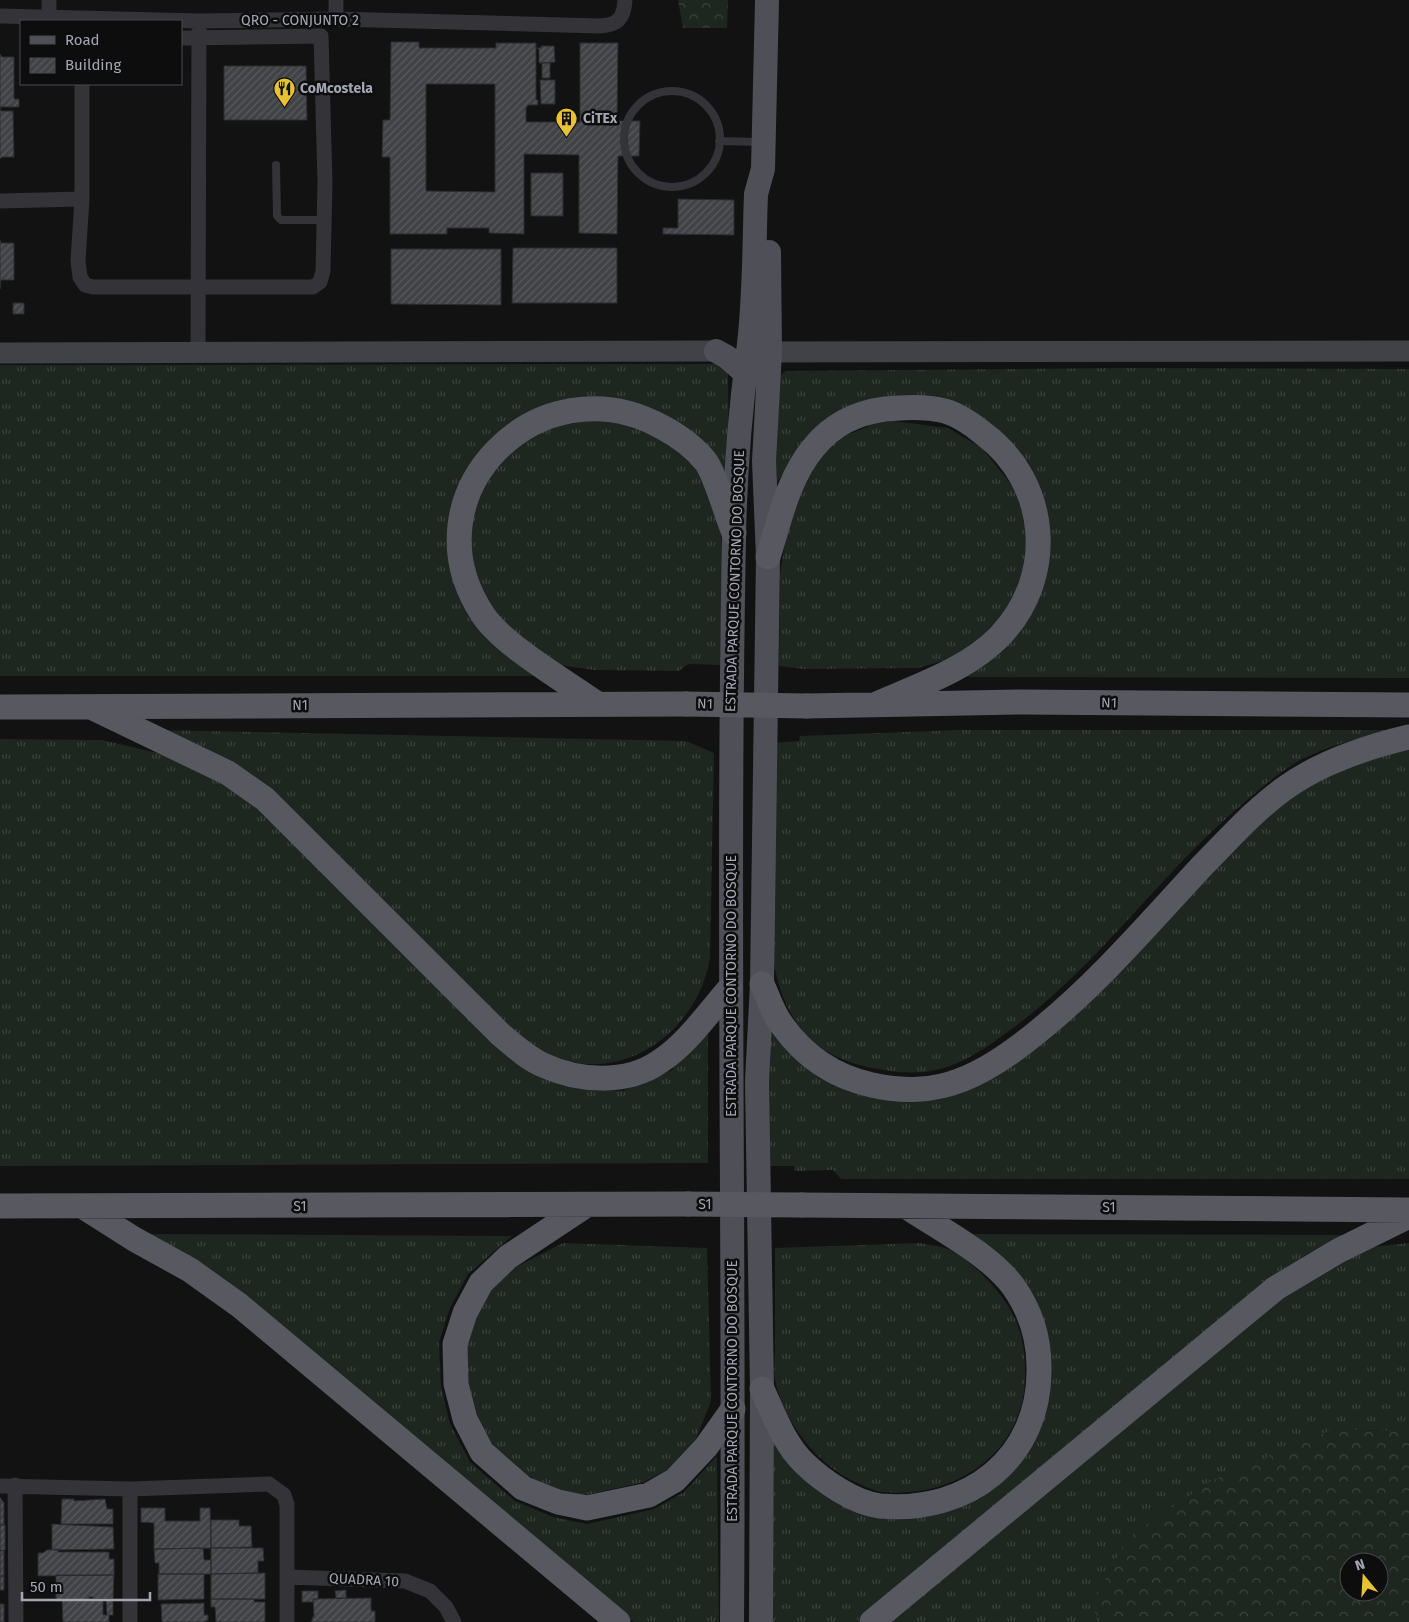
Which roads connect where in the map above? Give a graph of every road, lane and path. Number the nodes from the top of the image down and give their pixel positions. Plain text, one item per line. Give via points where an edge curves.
1 (49, 0) edge
2 (336, 0) edge
3 (625, 0) edge
4 (767, 0) edge
5 (0, 16) edge
6 (49, 16) junction
7 (169, 20) edge
8 (182, 20) edge
9 (336, 20) junction
10 (199, 21) junction
11 (182, 38) edge
12 (198, 38) junction
13 (82, 85) edge
14 (719, 142) junction
15 (764, 142) junction
16 (276, 165) dead end
17 (763, 169) junction
18 (82, 200) junction
19 (0, 201) edge
20 (324, 220) junction
21 (198, 288) junction
22 (1409, 351) edge
23 (716, 352) joint
24 (0, 353) edge
25 (198, 353) junction
26 (757, 356) junction
27 (734, 533) junction
28 (768, 557) junction
29 (596, 703) junction
30 (879, 703) junction
31 (1409, 704) edge
32 (0, 707) edge
33 (91, 707) junction
34 (1409, 736) edge
35 (762, 984) junction
36 (730, 988) junction
37 (0, 1206) edge
38 (82, 1206) junction
39 (585, 1206) junction
40 (907, 1206) junction
41 (1409, 1210) edge
42 (1409, 1216) edge
43 (762, 1389) junction
44 (733, 1408) junction
45 (15, 1485) junction
46 (0, 1486) edge
47 (130, 1489) junction
48 (287, 1577) junction
49 (16, 1622) edge
50 (130, 1622) edge
51 (287, 1622) edge
52 (454, 1622) edge
53 (618, 1622) edge
54 (732, 1622) edge
55 (761, 1622) edge
56 (872, 1622) edge

1 - 6 street
2 - 9 street
3 - 9 street, QRO - CONJUNTO 2 via 620,21 612,26
4 - 15 main road
5 - 6 street, QRO - CONJUNTO 2
6 - 7 street, QRO - CONJUNTO 2
8 - 10 street, QRO - CONJUNTO 2
9 - 10 street, QRO - CONJUNTO 2
10 - 12 street
11 - 12 street
12 - 20 street via 321,36
12 - 21 street
13 - 18 street
14 - 14 lane via 718,123 707,106 691,94 671,90 653,94 637,105 627,120 623,138 627,156 636,172 652,183 670,187 688,184 704,175 716,160
14 - 15 lane
15 - 17 main road
16 - 20 lane via 277,216 282,220
17 - 26 main road via 756,194
17 - 26 main road via 769,180 770,202
18 - 19 street
18 - 21 street via 78,261 80,277 86,285 93,288
20 - 21 street via 323,271 320,282 312,287
21 - 25 street
22 - 26 main road
23 - 25 main road
23 - 26 main road via 728,357
24 - 25 main road
26 - 27 main road, ESTRADA PARQUE CONTORNO DO BOSQUE
26 - 28 main road, ESTRADA PARQUE CONTORNO DO BOSQUE
27 - 29 highway via 706,462 676,435 651,421 626,413 602,408 560,413 523,428 490,456 473,478 463,505 459,548 467,584 484,616 498,633
27 - 36 main road, ESTRADA PARQUE CONTORNO DO BOSQUE
28 - 30 highway via 799,468 814,446 844,420 894,408 922,407 946,411 973,425 1008,454 1033,498 1038,522 1039,546 1025,602 1000,636 967,662
28 - 35 main road, ESTRADA PARQUE CONTORNO DO BOSQUE
29 - 30 highway, N1, bridge via 808,706
29 - 33 highway, N1
30 - 31 highway, N1
32 - 33 highway, N1
33 - 36 highway via 228,772 265,799 500,1034 541,1065 588,1078 639,1073 659,1063 676,1048
34 - 35 highway via 1358,751 1288,786 1241,825 1068,1007 1000,1060 961,1080 911,1090 883,1088 834,1072 815,1060 781,1024
35 - 43 main road, ESTRADA PARQUE CONTORNO DO BOSQUE via 757,1081
36 - 44 main road, ESTRADA PARQUE CONTORNO DO BOSQUE
37 - 38 highway, S1
38 - 39 highway, S1
38 - 53 highway via 190,1270 239,1305
39 - 40 highway, S1, bridge
39 - 44 highway via 508,1257 481,1284 464,1313 455,1344 456,1384 465,1419 482,1452 523,1488 558,1502 587,1508 649,1495 675,1480 706,1447
40 - 41 highway, S1
40 - 43 highway via 988,1261 1012,1285 1027,1311 1039,1345 1040,1385 1033,1417 1019,1447 995,1472 962,1494 926,1505 878,1506 838,1491 804,1463 782,1435
42 - 56 highway via 1338,1251 1276,1288
43 - 55 main road, ESTRADA PARQUE CONTORNO DO BOSQUE
44 - 54 main road, ESTRADA PARQUE CONTORNO DO BOSQUE
45 - 46 street
45 - 47 street
45 - 49 street
47 - 48 street via 269,1484 277,1488 287,1505
47 - 50 street
48 - 51 street
48 - 52 street, QUADRA 10 via 405,1581 430,1591 446,1607

